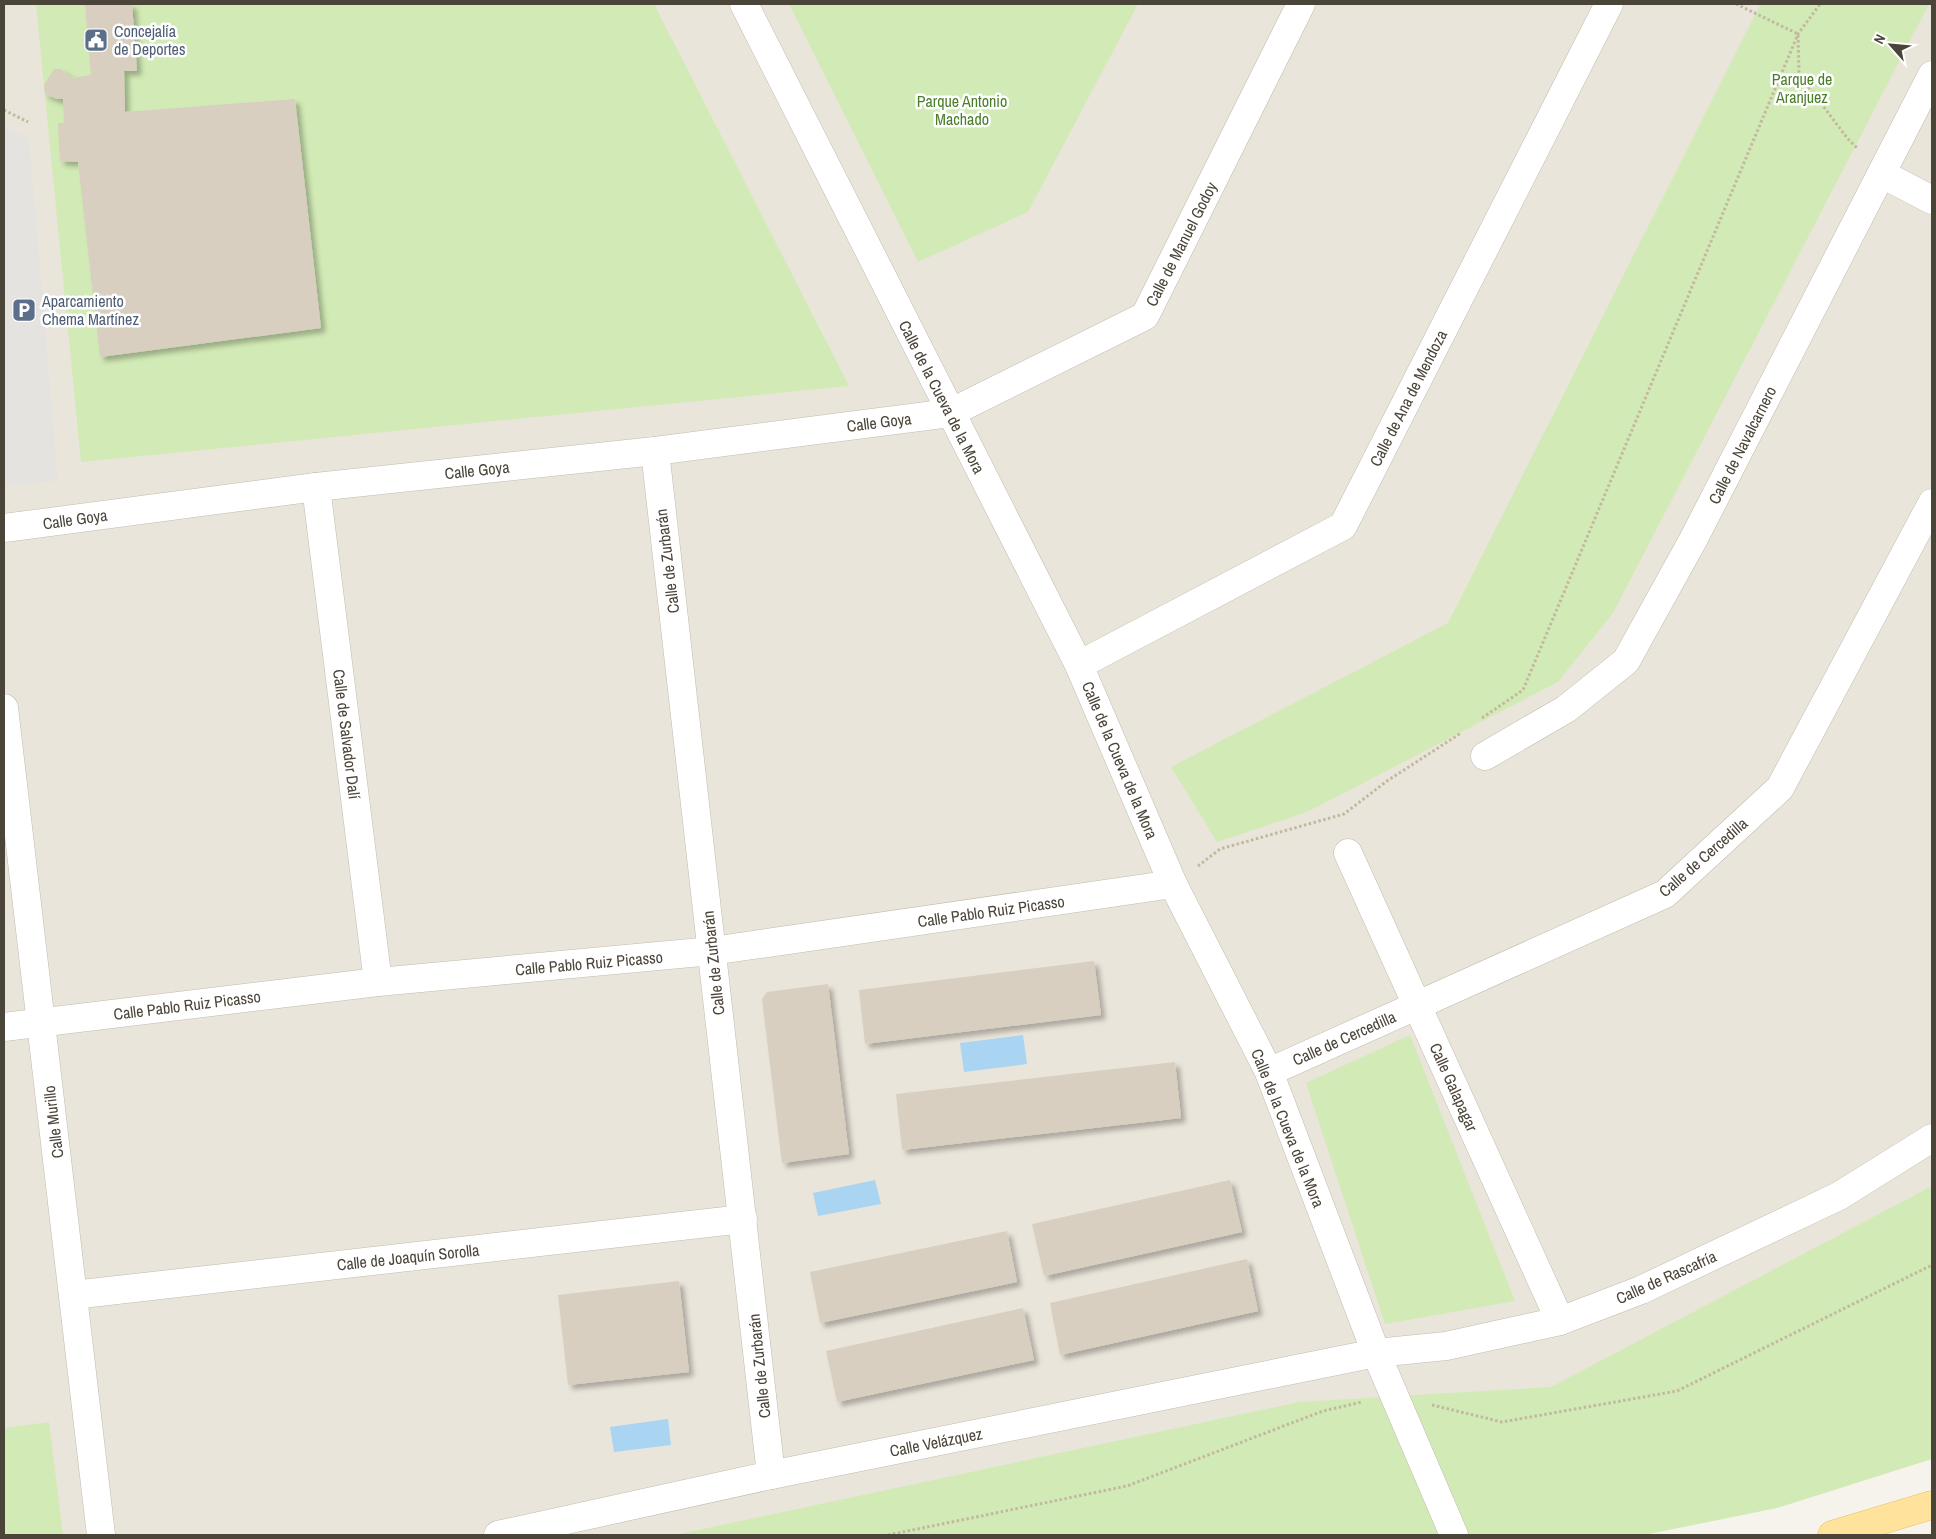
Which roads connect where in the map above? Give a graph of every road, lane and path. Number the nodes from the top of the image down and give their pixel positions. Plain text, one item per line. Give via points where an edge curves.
1 (744, 4) edge
2 (1301, 4) edge
3 (1608, 4) edge
4 (1736, 4) edge
5 (1820, 4) edge
6 (1798, 34) junction
7 (1932, 75) edge
8 (4, 110) edge
9 (28, 122) dead end
10 (1882, 174) junction
11 (1932, 200) edge
12 (950, 413) junction
13 (655, 451) junction
14 (316, 487) junction
15 (1932, 503) edge
16 (4, 528) edge
17 (1079, 665) junction
18 (4, 708) edge
19 (1477, 722) dead end
20 (1462, 732) dead end
21 (1485, 756) dead end
22 (1348, 853) dead end
23 (1173, 884) junction
24 (712, 952) junction
25 (378, 982) junction
26 (1416, 1006) junction
27 (41, 1023) junction
28 (4, 1027) edge
29 (1269, 1072) junction
30 (1932, 1138) edge
31 (742, 1219) junction
32 (73, 1295) junction
33 (1560, 1321) junction
34 (1376, 1354) junction
35 (771, 1475) junction
36 (1932, 1504) edge
37 (1449, 1526) edge
38 (101, 1535) edge
39 (498, 1535) edge
40 (1832, 1535) edge

1 - 12 street, Calle de la Cueva de la Mora
2 - 12 street, Calle de Manuel Godoy via 1145,316
3 - 17 street, Calle de Ana de Mendoza via 1343,526
4 - 6 path
5 - 6 path
6 - 10 path via 1799,74 1848,139
6 - 19 path via 1523,690
7 - 10 street, Calle de Navalcarnero
8 - 9 path
10 - 11 street
10 - 21 street, Calle de Navalcarnero via 1693,540 1626,661 1566,708
12 - 13 street, Calle Goya
12 - 17 street, Calle de la Cueva de la Mora
13 - 14 street, Calle Goya
13 - 24 street, Calle de Zurbarán
14 - 16 street, Calle Goya
14 - 25 street, Calle de Salvador Dalí
15 - 26 street, Calle de Cercedilla via 1780,788 1665,894
17 - 23 street, Calle de la Cueva de la Mora
18 - 27 street, Calle Murillo
20 - 23 path via 1387,781 1344,814 1220,849
22 - 26 street, Calle Galapagar
23 - 24 street, Calle Pablo Ruiz Picasso
23 - 29 street, Calle de la Cueva de la Mora
24 - 25 street, Calle Pablo Ruiz Picasso
24 - 31 street, Calle de Zurbarán
25 - 27 street, Calle Pablo Ruiz Picasso
26 - 29 street, Calle de Cercedilla
26 - 33 street, Calle Galapagar
27 - 28 street, Calle Pablo Ruiz Picasso
27 - 32 street, Calle Murillo
29 - 34 street, Calle de la Cueva de la Mora
30 - 33 street, Calle de Rascafría via 1839,1196 1641,1290
31 - 32 street, Calle de Joaquín Sorolla
31 - 35 street, Calle de Zurbarán
32 - 38 street, Calle Murillo
33 - 34 street, Calle de Rascafría via 1446,1346
34 - 35 street, Calle Velázquez
34 - 37 street, Calle de la Cueva de la Mora
35 - 39 street, Calle Velázquez
36 - 40 main road

